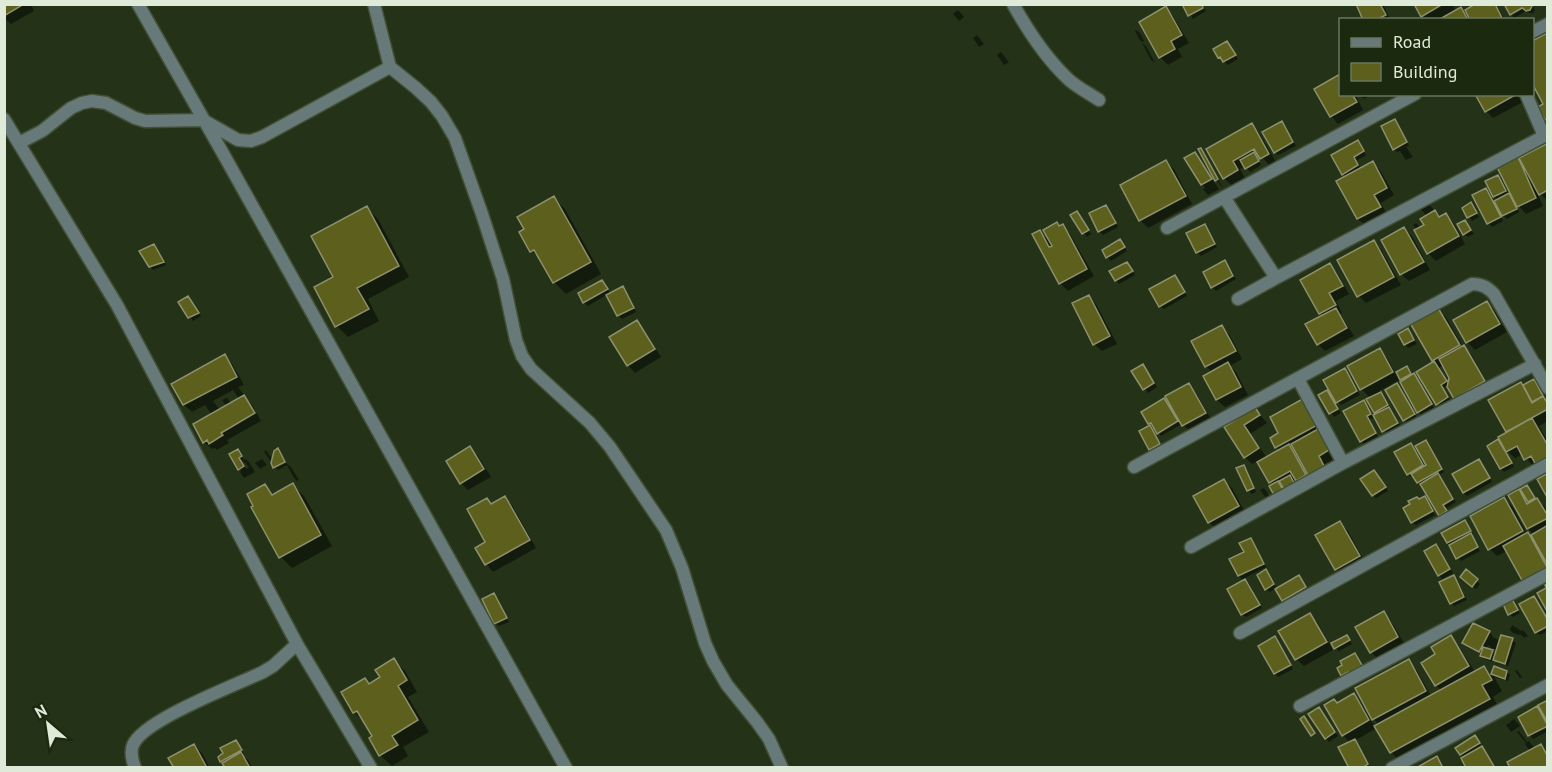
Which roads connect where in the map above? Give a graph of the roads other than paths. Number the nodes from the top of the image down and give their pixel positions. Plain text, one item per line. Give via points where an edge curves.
1 (138, 4) edge
2 (374, 4) edge
3 (1013, 4) edge
4 (1548, 24) edge
5 (1534, 31) edge
6 (390, 67) junction
7 (1411, 96) edge
8 (1527, 96) edge
9 (1099, 100) dead end
10 (203, 120) junction
11 (5, 121) edge
12 (1546, 135) edge
13 (20, 143) junction
14 (1224, 197) junction
15 (1167, 228) dead end
16 (1276, 278) junction
17 (1239, 299) dead end
18 (1534, 364) junction
19 (1298, 379) junction
20 (1548, 388) edge
21 (1343, 463) junction
22 (1548, 464) edge
23 (1134, 467) dead end
24 (1191, 547) dead end
25 (1548, 574) edge
26 (1240, 633) dead end
27 (297, 644) junction
28 (1548, 685) edge
29 (1300, 706) dead end
30 (135, 768) edge
31 (371, 768) edge
32 (566, 768) edge
33 (782, 768) edge
34 (1392, 768) edge

1 - 10 street
2 - 6 street
3 - 9 street via 1026,27 1068,79
4 - 5 street
6 - 10 street via 251,141 238,140
6 - 33 street via 431,102 455,138 503,279 522,356 610,447 666,530 713,661 770,739
7 - 14 street
8 - 12 street
10 - 13 street via 145,121 106,103 92,101 71,108
10 - 32 street
11 - 13 street
12 - 16 street
13 - 27 street via 117,305
14 - 15 street
14 - 16 street
16 - 17 street
18 - 19 street via 1494,294 1480,284 1472,284
18 - 20 street
18 - 21 street
19 - 21 street
19 - 23 street
21 - 24 street
22 - 26 street
25 - 29 street
27 - 30 street via 273,666 139,735 132,746
27 - 31 street
28 - 34 street

